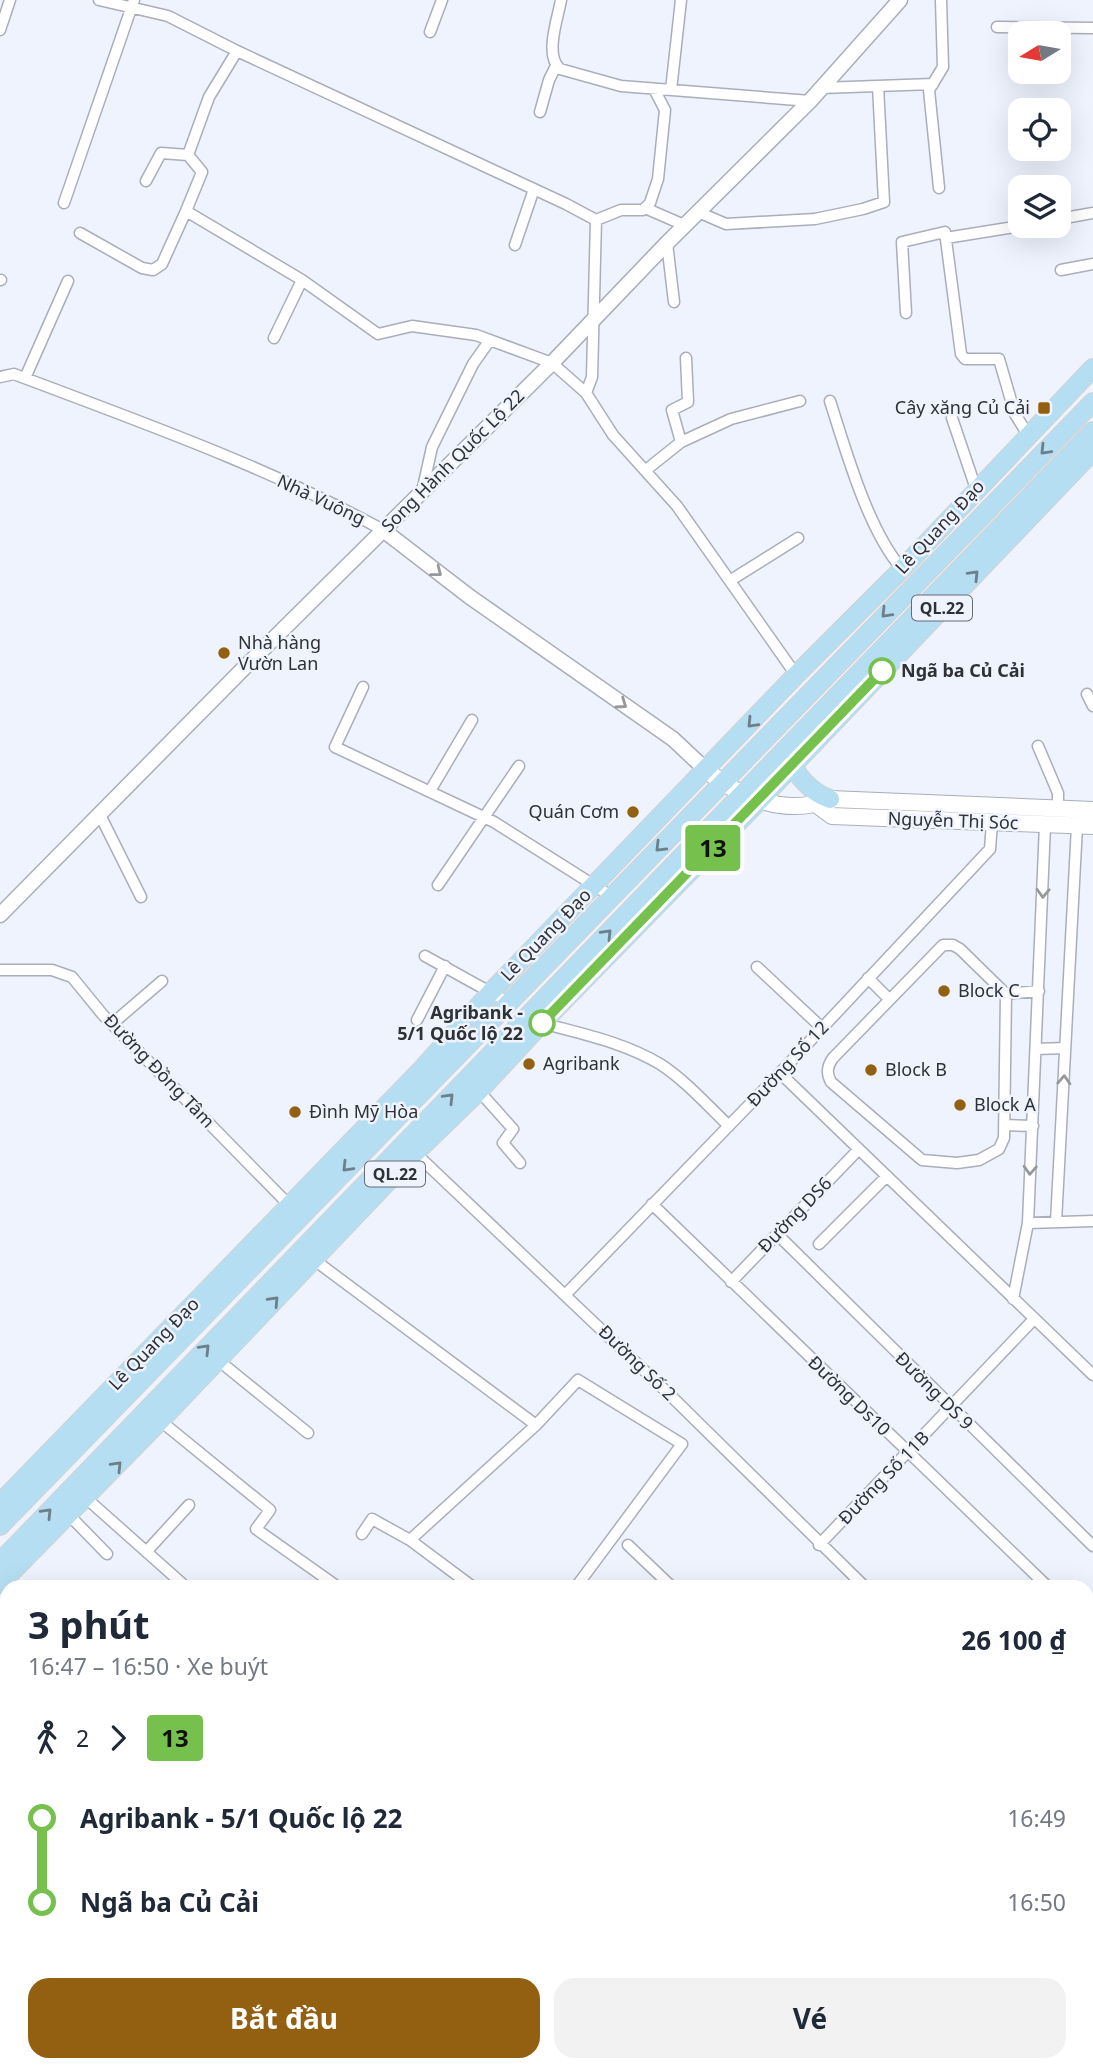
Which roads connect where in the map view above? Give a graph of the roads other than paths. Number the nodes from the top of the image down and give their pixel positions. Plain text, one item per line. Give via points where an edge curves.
1 (10, 0) edge
2 (99, 0) edge
3 (442, 0) edge
4 (561, 0) edge
5 (681, 0) edge
6 (900, 0) edge
7 (941, 0) edge
8 (133, 4) edge
9 (997, 27) dead end
10 (1093, 28) edge
11 (0, 30) edge
12 (430, 32) dead end
13 (237, 51) junction
14 (556, 66) junction
15 (933, 84) junction
16 (878, 86) junction
17 (821, 88) junction
18 (654, 89) junction
19 (671, 90) junction
20 (810, 100) junction
21 (540, 112) dead end
22 (188, 155) junction
23 (146, 181) dead end
24 (939, 188) dead end
25 (534, 189) junction
26 (64, 203) dead end
27 (645, 208) junction
28 (186, 211) junction
29 (698, 212) junction
30 (1093, 213) edge
31 (1071, 217) edge
32 (596, 220) junction
33 (684, 225) junction
34 (1008, 227) edge
35 (80, 233) dead end
36 (945, 235) junction
37 (667, 243) junction
38 (516, 245) dead end
39 (1093, 264) edge
40 (1061, 270) dead end
41 (302, 280) junction
42 (68, 281) dead end
43 (674, 302) dead end
44 (906, 313) dead end
45 (594, 318) junction
46 (274, 338) dead end
47 (490, 340) junction
48 (686, 358) dead end
49 (552, 363) junction
50 (1093, 368) edge
51 (0, 377) edge
52 (25, 378) junction
53 (586, 393) junction
54 (800, 401) dead end
55 (830, 401) dead end
56 (1093, 402) edge
57 (952, 418) dead end
58 (1093, 431) edge
59 (1028, 435) junction
60 (681, 442) junction
61 (1093, 451) edge
62 (646, 470) junction
63 (976, 489) junction
64 (422, 492) junction
65 (383, 530) junction
66 (798, 538) dead end
67 (902, 569) junction
68 (731, 580) junction
69 (796, 675) junction
70 (363, 687) dead end
71 (1087, 694) dead end
72 (1093, 706) edge
73 (472, 720) dead end
74 (788, 746) junction
75 (1038, 746) dead end
76 (519, 766) dead end
77 (792, 766) junction
78 (706, 770) junction
79 (722, 783) junction
80 (430, 791) junction
81 (750, 798) junction
82 (824, 802) junction
83 (1058, 809) junction
84 (1093, 810) edge
85 (100, 815) junction
86 (485, 818) junction
87 (992, 823) junction
88 (1045, 825) junction
89 (1085, 826) edge
90 (438, 886) dead end
91 (594, 886) junction
92 (611, 896) junction
93 (141, 897) dead end
94 (0, 915) edge
95 (425, 956) dead end
96 (444, 966) junction
97 (757, 967) dead end
98 (0, 970) edge
99 (869, 978) junction
100 (162, 981) dead end
101 (1039, 991) junction
102 (491, 992) junction
103 (1006, 994) junction
104 (889, 999) junction
105 (508, 1002) junction
106 (417, 1020) dead end
107 (542, 1023) junction
108 (113, 1024) junction
109 (822, 1028) junction
110 (1065, 1048) junction
111 (1036, 1049) junction
112 (780, 1073) junction
113 (479, 1091) junction
114 (1005, 1125) junction
115 (729, 1126) junction
116 (1033, 1126) junction
117 (410, 1148) junction
118 (859, 1149) junction
119 (520, 1163) dead end
120 (887, 1176) junction
121 (652, 1204) junction
122 (294, 1210) junction
123 (1093, 1221) edge
124 (1056, 1222) junction
125 (1028, 1223) junction
126 (777, 1234) junction
127 (819, 1244) dead end
128 (313, 1259) junction
129 (731, 1282) junction
130 (565, 1295) junction
131 (1013, 1299) junction
132 (1034, 1318) junction
133 (218, 1360) junction
134 (1093, 1375) edge
135 (951, 1408) junction
136 (154, 1414) junction
137 (536, 1425) junction
138 (308, 1433) dead end
139 (908, 1453) junction
140 (86, 1498) junction
141 (0, 1503) edge
142 (189, 1505) dead end
143 (69, 1515) junction
144 (0, 1526) edge
145 (362, 1534) dead end
146 (410, 1540) junction
147 (628, 1545) dead end
148 (820, 1545) junction
149 (1093, 1546) edge
150 (147, 1551) junction
151 (107, 1554) dead end
152 (0, 1562) edge
153 (8, 1580) edge
154 (178, 1580) edge
155 (324, 1580) edge
156 (464, 1580) edge
157 (581, 1580) edge
158 (665, 1580) edge
159 (858, 1580) edge
160 (1041, 1580) edge

1 - 11 street
2 - 8 street
3 - 12 street
4 - 14 street via 552,56
5 - 19 street
6 - 17 street, Song Hành Quốc Lộ 22
7 - 15 street via 943,67
8 - 13 street
8 - 26 street
9 - 10 street
13 - 22 street via 209,97
13 - 25 street
14 - 18 street via 621,86
14 - 21 street
15 - 16 street
15 - 24 street via 929,90
16 - 17 street
16 - 29 street via 884,202 815,219 726,224
17 - 20 street, Song Hành Quốc Lộ 22
18 - 19 street
18 - 27 street via 665,110 658,179
19 - 20 street
20 - 29 street, Song Hành Quốc Lộ 22
22 - 23 street via 161,153
22 - 28 street via 202,172
25 - 32 street
25 - 38 street
27 - 32 street via 621,210
27 - 33 street
28 - 35 street via 162,264 153,270
28 - 41 street
29 - 33 street, Song Hành Quốc Lộ 22
30 - 31 street
32 - 45 street
33 - 37 street, Song Hành Quốc Lộ 22
34 - 36 street
36 - 44 street via 902,242
36 - 59 street via 961,354 965,359 999,359 1015,414
37 - 43 street
37 - 45 street, Song Hành Quốc Lộ 22
39 - 40 street
41 - 46 street
41 - 47 street via 378,334 412,326
42 - 52 street
45 - 49 street, Song Hành Quốc Lộ 22
45 - 53 street via 592,377
47 - 49 street
47 - 64 street via 473,364 432,447
48 - 60 street via 688,402 672,410
49 - 53 street
49 - 64 street, Song Hành Quốc Lộ 22
50 - 59 highway, Lê Quang Đạo / QL.22
51 - 52 street, Nhà Vuông via 14,374
52 - 65 street, Nhà Vuông via 145,422 332,502
53 - 62 street via 613,435
54 - 60 street via 731,419
55 - 67 street via 862,493
56 -> 79 highway, Lê Quang Đạo / QL.22
57 - 63 street
58 - 74 highway, QL.22
59 - 63 highway, Lê Quang Đạo / QL.22
60 - 62 street
77 -> 61 highway, QL.22
62 - 68 street
63 - 67 highway, Lê Quang Đạo / QL.22
64 - 65 street, Song Hành Quốc Lộ 22
65 -> 78 street, Nhà Vuông via 673,739
65 - 85 street, Song Hành Quốc Lộ 22
66 - 68 street
67 - 69 highway, Lê Quang Đạo / QL.22
68 - 69 street
69 -> 78 highway, Lê Quang Đạo / QL.22
70 - 80 street via 335,747
71 - 72 street
73 - 80 street
74 - 77 highway
74 - 81 highway, QL.22
75 - 83 street via 1058,793
76 - 86 street
77 - 81 highway, QL.22
77 - 82 highway
78 - 79 main road, Nguyễn Thị Sóc
78 - 91 highway, Lê Quang Đạo / QL.22
79 - 81 main road, Nguyễn Thị Sóc
79 -> 92 highway, Lê Quang Đạo / QL.22
80 - 86 street
81 - 82 main road, Nguyễn Thị Sóc via 795,805
81 - 107 highway, QL.22
117 -> 81 highway, QL.22
82 - 83 main road, Nguyễn Thị Sóc
82 - 87 main road, Nguyễn Thị Sóc via 832,816
83 - 84 main road, Nguyễn Thị Sóc
85 - 93 street
85 - 94 street, Song Hành Quốc Lộ 22
86 - 90 street
86 - 91 street
87 - 88 main road, Nguyễn Thị Sóc
87 - 99 street, Đường Số 12 via 990,849
88 - 89 main road, Nguyễn Thị Sóc
88 -> 101 street
89 - 110 street
91 - 92 street
91 - 102 highway, Lê Quang Đạo / QL.22
92 - 105 highway, Lê Quang Đạo / QL.22
95 - 96 street
96 - 102 street
96 - 106 street
97 - 109 street
98 - 108 street, Đường Đồng Tâm via 52,970 72,976
99 - 104 street
99 - 109 street, Đường Số 12
100 - 108 street
101 - 103 street
101 - 111 street
102 - 105 street
102 - 122 highway, Lê Quang Đạo / QL.22
103 - 104 street via 960,949 947,945
103 - 114 street
104 - 114 street via 829,1063 831,1082 922,1160 957,1163 987,1157 999,1149
105 -> 122 highway, Lê Quang Đạo / QL.22
107 - 113 highway, QL.22
107 - 115 street via 610,1041 654,1061
108 - 122 street, Đường Đồng Tâm
109 - 112 street, Đường Số 12
110 - 111 street
124 -> 110 street
111 - 116 street
112 - 115 street, Đường Số 12
112 - 118 street
113 - 117 highway, QL.22
113 - 119 street via 513,1129 503,1143
114 - 116 street
115 - 121 street, Đường Số 12
116 -> 125 street
117 - 128 highway, QL.22
117 - 130 street, Đường Số 2
136 -> 117 highway, QL.22
118 - 120 street
118 - 126 street, Đường DS6
120 - 127 street
120 - 131 street
121 - 129 street, Đường Ds10
121 - 130 street, Đường Số 12
122 - 141 highway, Lê Quang Đạo / QL.22
122 - 144 highway, Lê Quang Đạo / QL.22
123 - 124 street
124 - 125 street
125 - 131 street
126 - 129 street, Đường DS6
126 - 135 street, Đường DS 9
133 -> 128 highway, QL.22
128 - 137 street
129 - 139 street, Đường Ds10
130 - 148 street, Đường Số 2
131 - 132 street
132 - 134 street
132 - 135 street, Đường Số 11B
133 - 136 highway, QL.22
133 - 138 street
135 - 139 street, Đường Số 11B
135 - 149 street, Đường DS 9
140 -> 136 highway, QL.22
152 -> 136 highway, QL.22
136 - 155 street via 270,1510 256,1530
137 - 146 street
137 - 157 street via 578,1380 682,1444
139 - 148 street, Đường Số 11B
139 - 160 street, Đường Ds10
140 - 143 highway, QL.22
140 - 150 street
142 - 150 street
143 - 151 street
143 - 153 highway, QL.22
145 - 146 street via 372,1519
146 - 156 street
147 - 158 street
148 - 159 street, Đường Số 2
150 - 154 street

